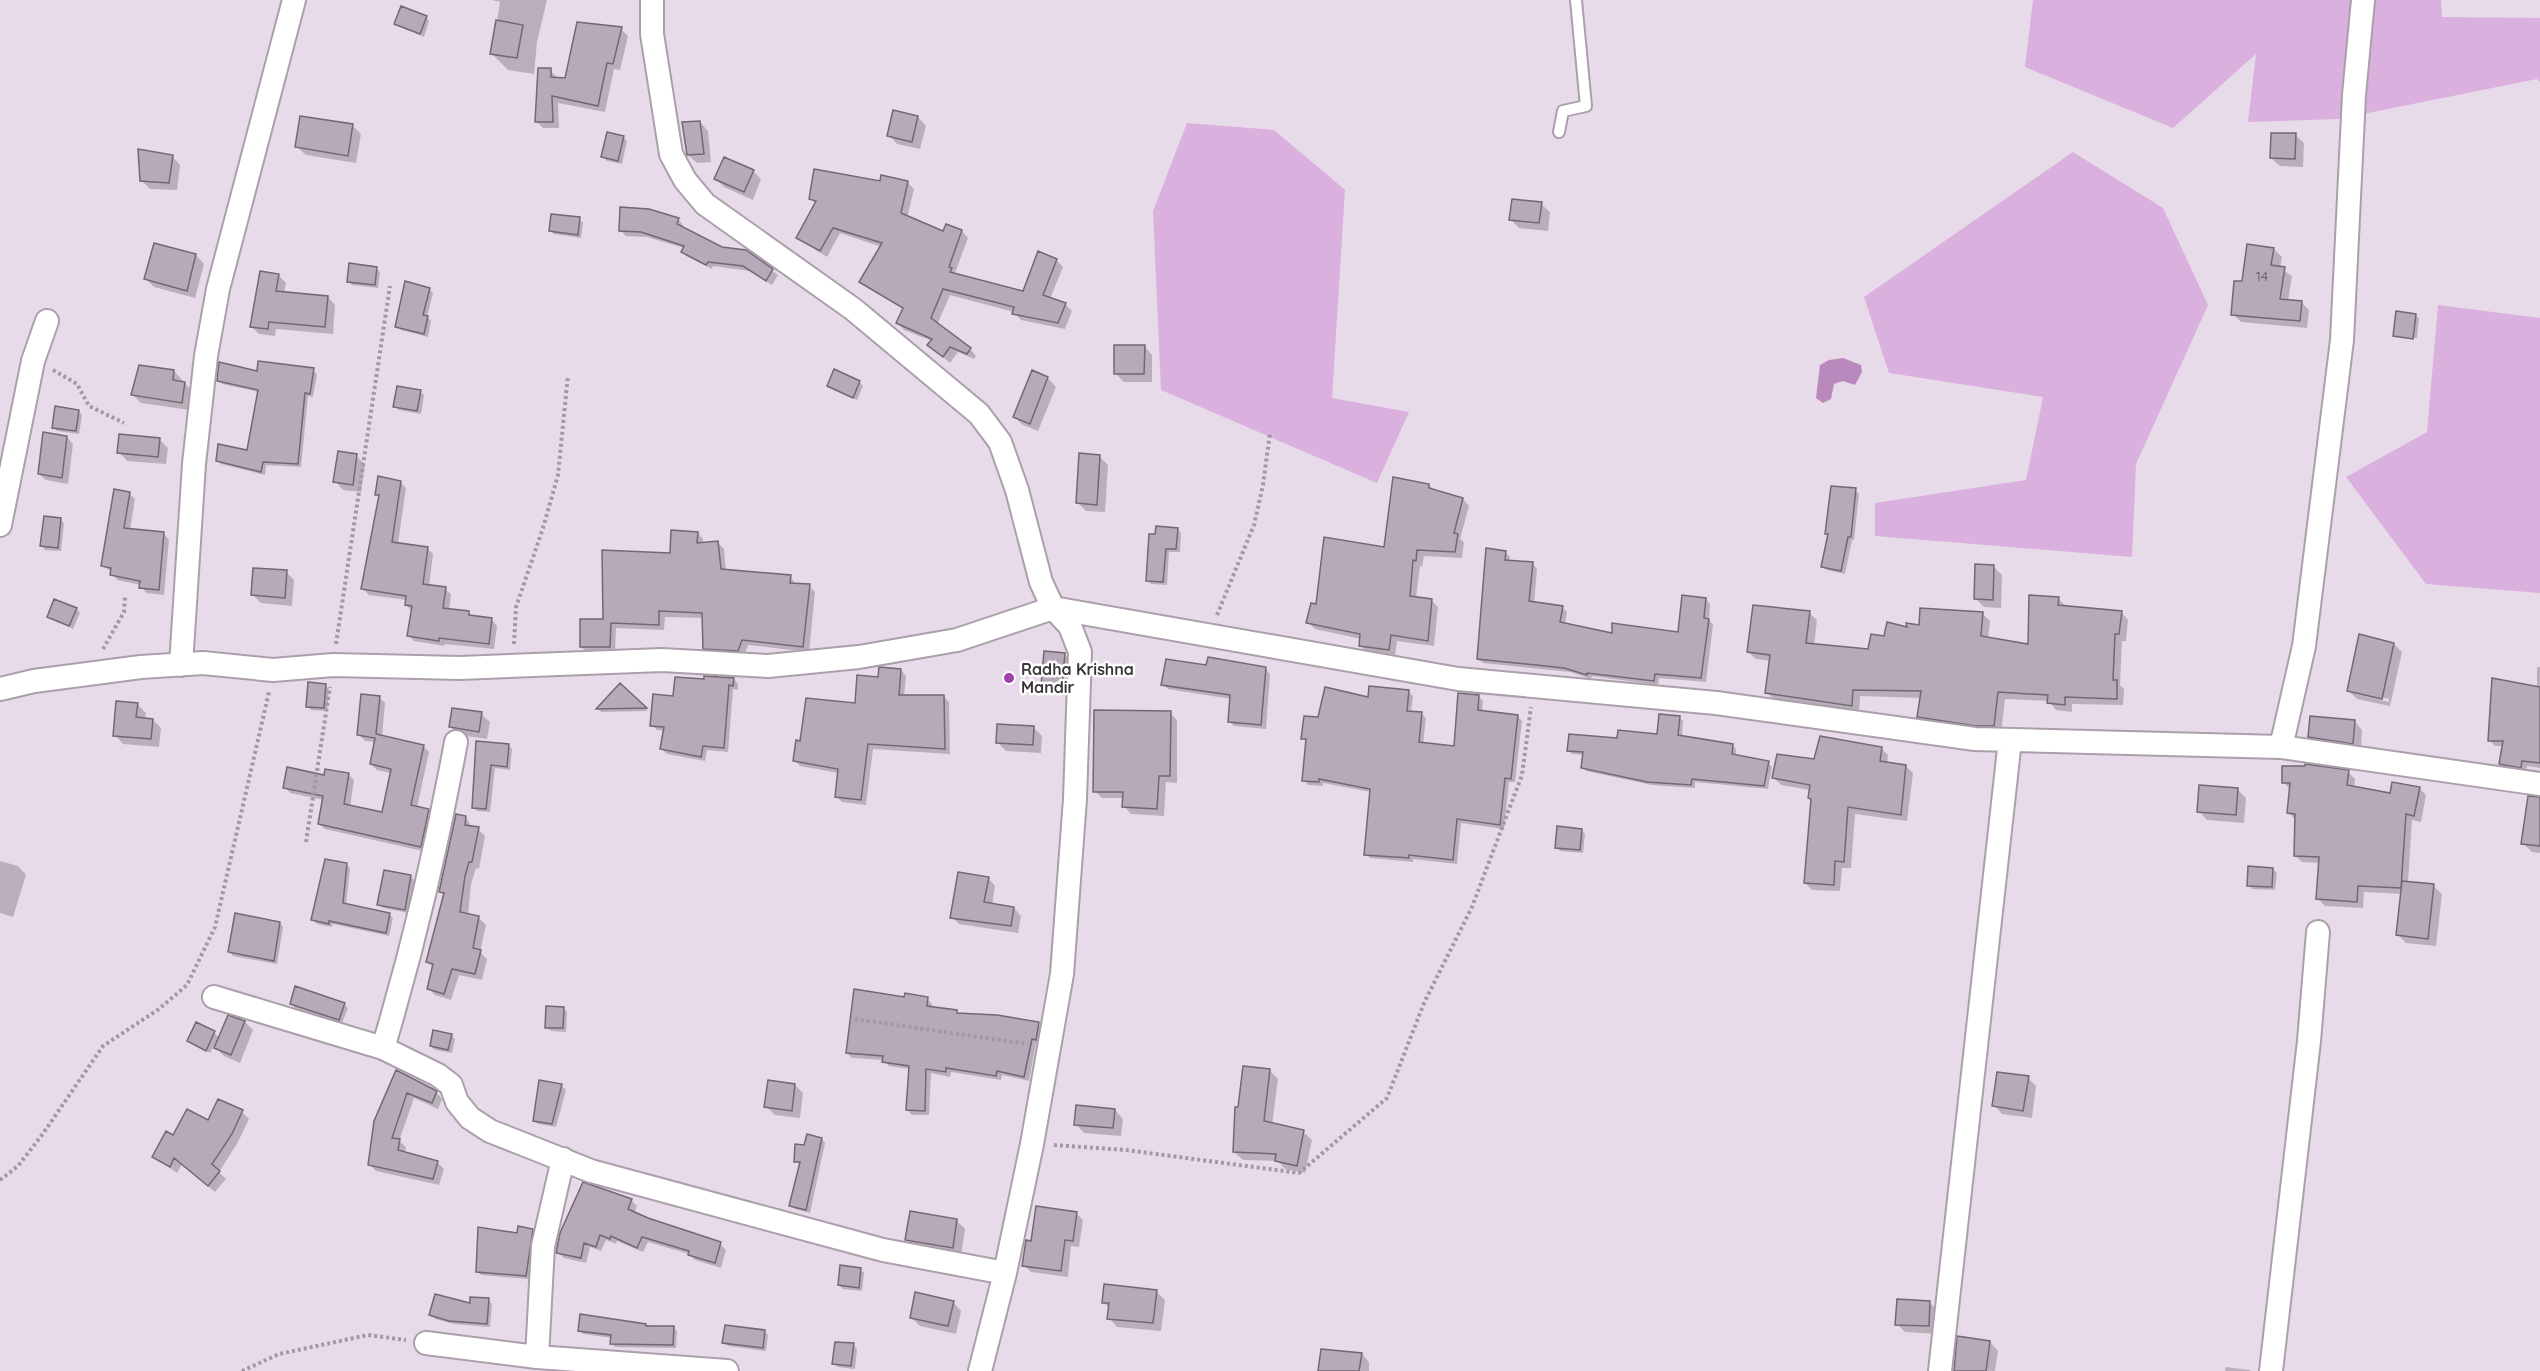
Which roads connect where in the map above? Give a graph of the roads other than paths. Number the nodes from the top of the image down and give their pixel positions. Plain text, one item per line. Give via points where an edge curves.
1 (294, 0) edge
2 (652, 0) edge
3 (1576, 0) edge
4 (2363, 0) edge
5 (1559, 132) dead end
6 (47, 321) dead end
7 (0, 525) edge
8 (1053, 608) junction
9 (181, 665) junction
10 (0, 689) edge
11 (2010, 740) junction
12 (456, 742) dead end
13 (2281, 747) junction
14 (2540, 784) edge
15 (2318, 932) dead end
16 (214, 997) dead end
17 (383, 1048) junction
18 (563, 1159) junction
19 (1005, 1273) junction
20 (426, 1343) road end
21 (537, 1357) junction
22 (727, 1371) edge
23 (980, 1371) edge
24 (1940, 1371) edge
25 (2271, 1371) edge

1 - 9 street via 218,289 206,356 194,464
2 - 8 street via 652,34 671,154 685,180 705,204 853,309 979,414 1000,442 1041,582
3 - 5 lane via 1586,106 1563,111
4 - 13 street via 2354,95 2342,340 2304,646
6 - 7 street via 33,361
8 - 9 street via 957,640 859,657 768,666 662,660 460,668 333,665 273,670 203,663
8 - 11 street via 1458,679 1716,703 1976,739
8 - 19 street via 1070,626 1080,652 1066,927 1050,1047
9 - 10 street via 34,681
11 - 13 street
11 - 24 street
12 - 17 street via 439,835
13 - 14 street
15 - 25 street
16 - 17 street
17 - 18 street via 451,1085 457,1102 470,1118 490,1131
18 - 19 street via 685,1198 883,1250
18 - 21 street via 543,1246
19 - 23 street
20 - 21 street
21 - 22 street

